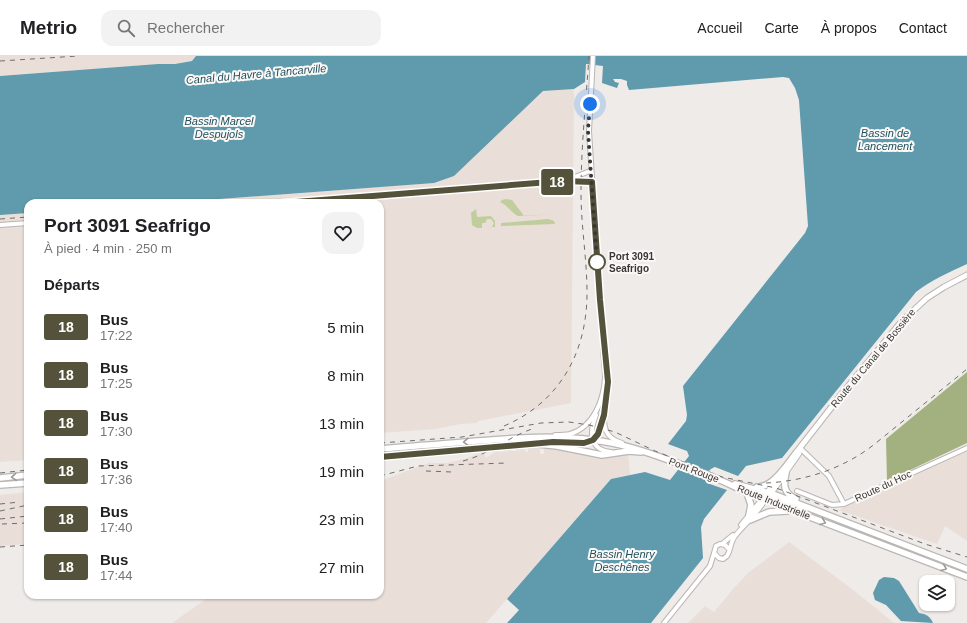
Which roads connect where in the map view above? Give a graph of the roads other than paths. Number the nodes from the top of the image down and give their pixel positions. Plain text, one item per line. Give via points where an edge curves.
1 (593, 56) edge
2 (590, 171) junction
3 (563, 181) junction
4 (592, 182) junction
5 (334, 199) edge
6 (24, 223) edge
7 (0, 225) edge
8 (967, 275) edge
9 (603, 336) junction
10 (598, 406) junction
11 (604, 415) junction
12 (519, 438) junction
13 (593, 440) junction
14 (538, 444) junction
15 (967, 448) edge
16 (384, 449) edge
17 (640, 449) junction
18 (799, 450) junction
19 (620, 452) junction
20 (651, 454) junction
21 (384, 457) edge
22 (786, 473) junction
23 (24, 476) edge
24 (0, 478) edge
25 (24, 483) edge
26 (728, 483) joint
27 (0, 485) edge
28 (748, 490) junction
29 (797, 491) dead end
30 (767, 497) junction
31 (844, 504) junction
32 (794, 512) junction
33 (749, 518) junction
34 (722, 544) junction
35 (729, 549) junction
36 (714, 552) junction
37 (941, 558) junction
38 (722, 559) junction
39 (710, 566) junction
40 (967, 569) edge
41 (967, 577) edge
42 (664, 623) edge

1 - 2 street via 588,131
2 - 3 street
2 - 4 street
3 - 4 street
3 - 5 street
4 - 9 street
6 - 7 street
8 - 18 street, Route du Canal de Bossière via 927,298 902,321
9 - 10 street via 604,386
9 - 11 street via 608,382
10 - 12 street via 593,416 577,431 569,434
10 - 13 street via 591,428
11 - 13 street
11 - 17 street via 605,429 609,436 618,442
12 - 13 main road
12 -> 16 main road
13 - 14 street via 584,443
13 - 17 main road
13 - 19 street via 603,450
14 - 19 main road via 596,454
14 - 21 main road
15 - 31 street, Route du Hoc
17 - 20 main road
18 - 22 street, Route du Canal de Bossière
18 - 28 main road via 768,486
18 - 30 street, Route du Canal de Bossière
18 - 31 street via 829,476
19 - 20 main road
20 - 26 main road, Pont Rouge
22 - 30 street, Route du Canal de Bossière
22 - 37 main road via 784,486 789,496 904,540
23 -> 24 main road
25 - 27 main road
26 - 28 main road, Route Industrielle
28 - 30 main road, Route Industrielle
28 - 30 main road, Route Industrielle
28 - 33 main road via 751,505
29 - 31 street, Route du Hoc via 832,505
30 - 32 main road, Route Industrielle
30 - 33 street, Route du Canal de Bossière
30 - 37 main road
32 - 33 main road via 776,510
32 -> 41 main road, Route Industrielle
33 - 34 street, Route du Canal de Bossière
33 - 35 street, Route du Canal de Bossière via 731,542
34 - 35 street
34 - 36 street via 716,546
35 - 38 street via 727,556
36 - 38 street
36 - 39 street
37 - 40 main road
38 - 39 street
39 - 42 street

